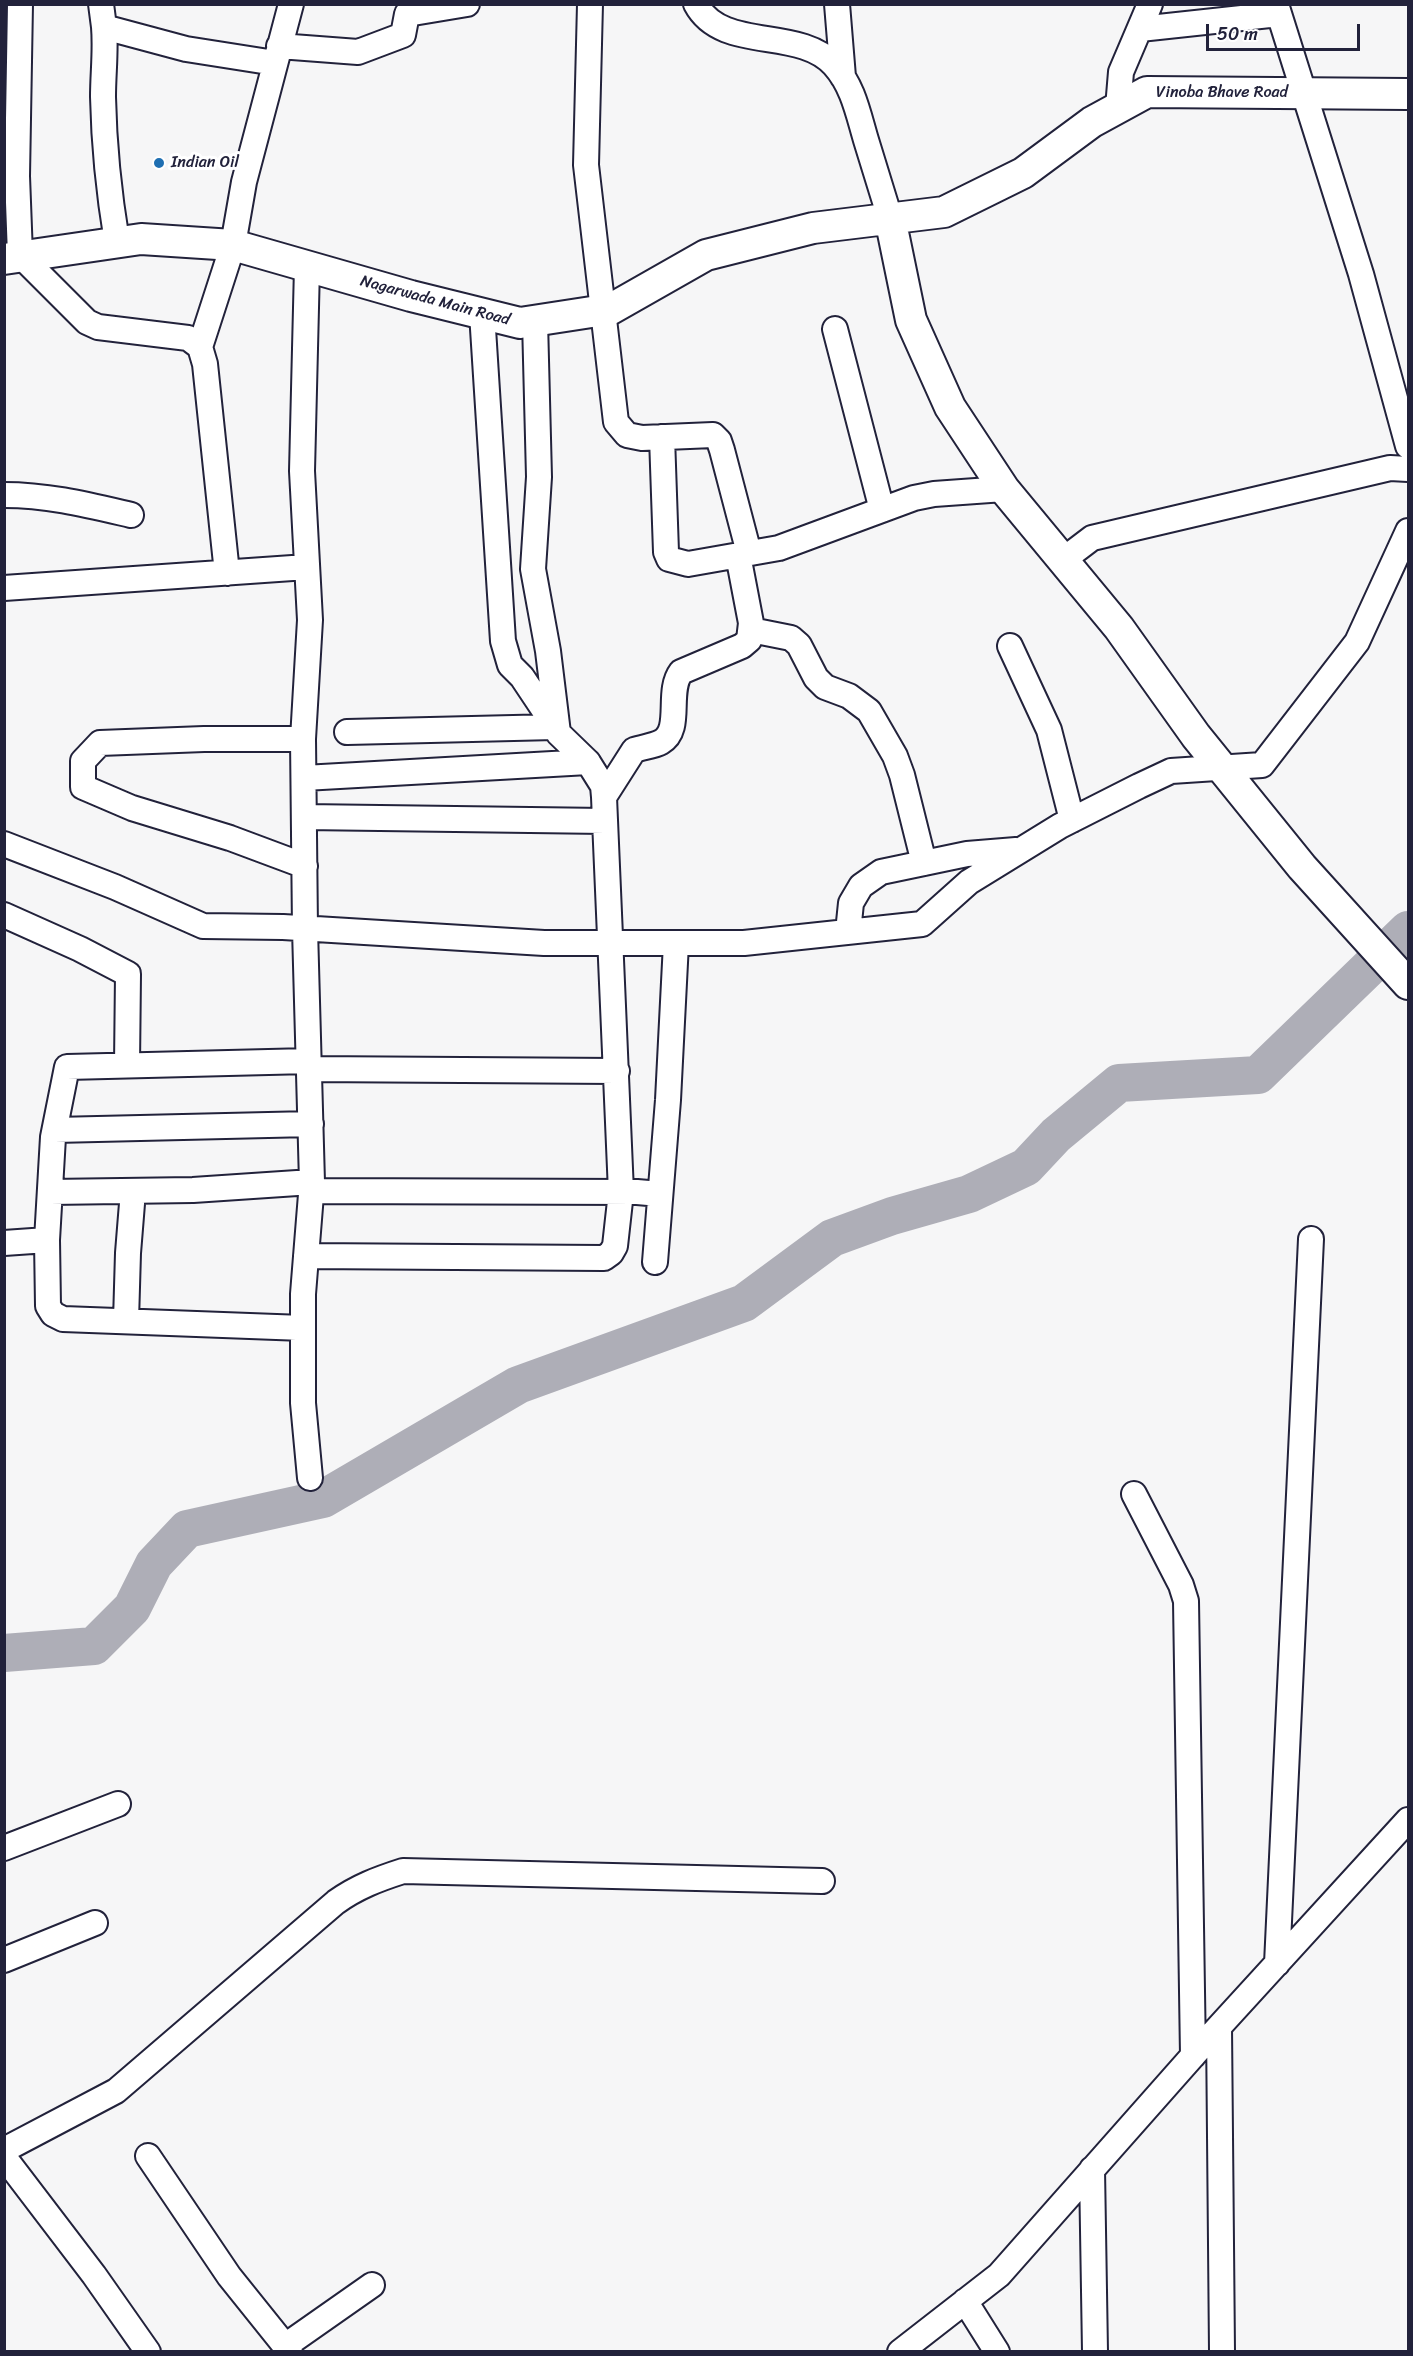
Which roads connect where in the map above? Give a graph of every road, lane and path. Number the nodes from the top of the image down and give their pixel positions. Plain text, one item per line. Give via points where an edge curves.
1 (20, 4) edge
2 (467, 4) edge
3 (591, 4) edge
4 (696, 4) edge
5 (837, 4) edge
6 (1150, 4) edge
7 (287, 6) edge
8 (407, 9) edge
9 (1278, 9) edge
10 (102, 16) edge
11 (1140, 29) junction
12 (277, 54) junction
13 (843, 77) junction
14 (1304, 93) junction
15 (1408, 94) edge
16 (1118, 108) junction
17 (890, 218) junction
18 (117, 242) junction
19 (233, 245) junction
20 (12, 257) edge
21 (307, 267) junction
22 (602, 311) junction
23 (482, 314) junction
24 (535, 321) junction
25 (835, 329) dead end
26 (200, 347) junction
27 (662, 437) junction
28 (1408, 446) edge
29 (1408, 469) edge
30 (1004, 489) junction
31 (4, 495) edge
32 (882, 510) junction
33 (131, 515) dead end
34 (1408, 531) edge
35 (744, 554) junction
36 (1063, 560) junction
37 (307, 567) junction
38 (226, 573) junction
39 (4, 588) edge
40 (751, 630) junction
41 (1010, 646) dead end
42 (556, 730) junction
43 (347, 732) dead end
44 (303, 739) junction
45 (588, 762) junction
46 (1221, 768) junction
47 (304, 778) junction
48 (604, 797) junction
49 (305, 817) junction
50 (1072, 820) junction
51 (605, 821) junction
52 (4, 844) edge
53 (1022, 849) junction
54 (924, 863) junction
55 (305, 866) junction
56 (4, 915) edge
57 (304, 929) junction
58 (848, 932) junction
59 (610, 943) junction
60 (676, 943) junction
61 (1408, 984) edge
62 (128, 1065) junction
63 (309, 1065) junction
64 (617, 1071) junction
65 (311, 1124) junction
66 (55, 1130) junction
67 (312, 1187) junction
68 (133, 1191) junction
69 (50, 1192) junction
70 (621, 1192) junction
71 (660, 1194) junction
72 (1311, 1239) dead end
73 (47, 1240) junction
74 (4, 1243) edge
75 (306, 1256) junction
76 (654, 1262) dead end
77 (126, 1321) junction
78 (303, 1328) junction
79 (310, 1478) dead end
80 (1134, 1494) dead end
81 (118, 1804) dead end
82 (1408, 1820) edge
83 (4, 1848) edge
84 (822, 1881) dead end
85 (95, 1923) dead end
86 (4, 1960) edge
87 (1277, 1964) junction
88 (1220, 2027) junction
89 (1193, 2056) junction
90 (4, 2150) edge
91 (148, 2156) dead end
92 (4, 2157) edge
93 (1092, 2169) junction
94 (372, 2285) dead end
95 (965, 2301) junction
96 (287, 2349) edge
97 (905, 2350) edge
98 (148, 2352) edge
99 (997, 2352) edge
100 (1095, 2352) edge
101 (1222, 2352) edge

1 - 20 street
2 - 8 street
3 - 22 street via 586,165
4 - 13 street via 711,22 730,31 810,47
5 - 13 street
6 - 11 street
7 - 12 street
8 - 12 street via 403,34 358,52
9 - 11 street
9 - 14 street
10 - 12 street via 186,49
10 - 18 street via 108,188
11 - 16 street via 1121,72
12 - 19 street via 244,182
13 - 17 street via 854,96
14 - 15 main road, Vinoba Bhave Road
14 - 16 main road, Vinoba Bhave Road via 1147,92
14 - 28 street via 1361,274
16 - 17 main road, Vinoba Bhave Road via 1092,122 1023,173 944,212
17 - 22 main road, Nagarwada Main Road via 813,228 706,255
17 - 30 main road via 911,320 950,407
18 - 19 main road, Nagarwada Main Road via 141,239
18 - 20 main road, Nagarwada Main Road
19 - 21 main road, Nagarwada Main Road
19 - 26 street
20 - 26 street via 87,322 99,327 188,338
21 - 23 main road, Nagarwada Main Road
21 - 37 street via 302,471
22 - 24 main road, Nagarwada Main Road
22 - 27 street via 616,422 627,435
23 - 24 main road, Nagarwada Main Road via 520,323
23 - 42 street via 503,641 510,665
24 - 42 street via 539,477 533,569 548,651
25 - 32 street
26 - 38 street via 206,364
27 - 35 street via 713,435 719,441
27 - 35 street via 669,559 688,564
29 - 36 street via 1390,468 1092,538
30 - 32 street via 934,494
30 - 36 main road
31 - 33 street via 46,497
32 - 35 street via 779,548
34 - 46 street via 1357,642 1262,765
35 - 40 street
36 - 46 main road via 1119,628
37 - 38 street
37 - 44 street via 310,620
38 - 39 street
40 - 48 street via 749,640 742,646 681,672 675,680 673,721 668,736 634,750
40 - 54 street via 791,638 800,645 816,678 825,687 849,696 869,711 895,756
41 - 50 street via 1049,730
42 - 43 street
42 - 45 street
44 - 47 street
44 - 55 street via 100,743 83,761 83,787 132,808
45 - 47 street
45 - 48 street via 603,786
46 - 50 street via 1171,771
46 - 61 main road via 1302,867
47 - 49 street
48 - 51 street
49 - 51 street
49 - 55 street
50 - 53 street
51 - 59 street
52 - 57 street via 203,926
53 - 54 street
53 - 58 street via 969,882 922,924
54 - 58 street via 881,872 861,886 851,903
55 - 57 street
56 - 62 street via 128,974
57 - 59 street via 544,943
57 - 63 street
58 - 60 street via 744,943
59 - 60 street
59 - 64 street
60 - 71 street
62 - 63 street
62 - 66 street via 67,1067
63 - 64 street
63 - 65 street
64 - 70 street
65 - 66 street
65 - 67 street
66 - 69 street
67 - 68 street
67 - 70 street
67 - 75 street
68 - 69 street
68 - 77 street
69 - 73 street
70 - 71 street
70 - 75 street via 615,1246 604,1258
71 - 76 street
72 - 87 street
73 - 74 street
73 - 77 street via 48,1306 53,1314 63,1319
75 - 78 street
77 - 78 street
78 - 79 street via 303,1403
80 - 89 street via 1186,1601
81 - 83 street
82 - 87 street
84 - 90 street via 403,1871 381,1878 357,1887 336,1902 116,2091
85 - 86 street
87 - 88 street
88 - 89 street
88 - 101 street
89 - 93 street
91 - 96 street via 229,2276
92 - 98 street
93 - 95 street via 999,2275
93 - 100 street
94 - 96 street
95 - 97 street
95 - 99 street

